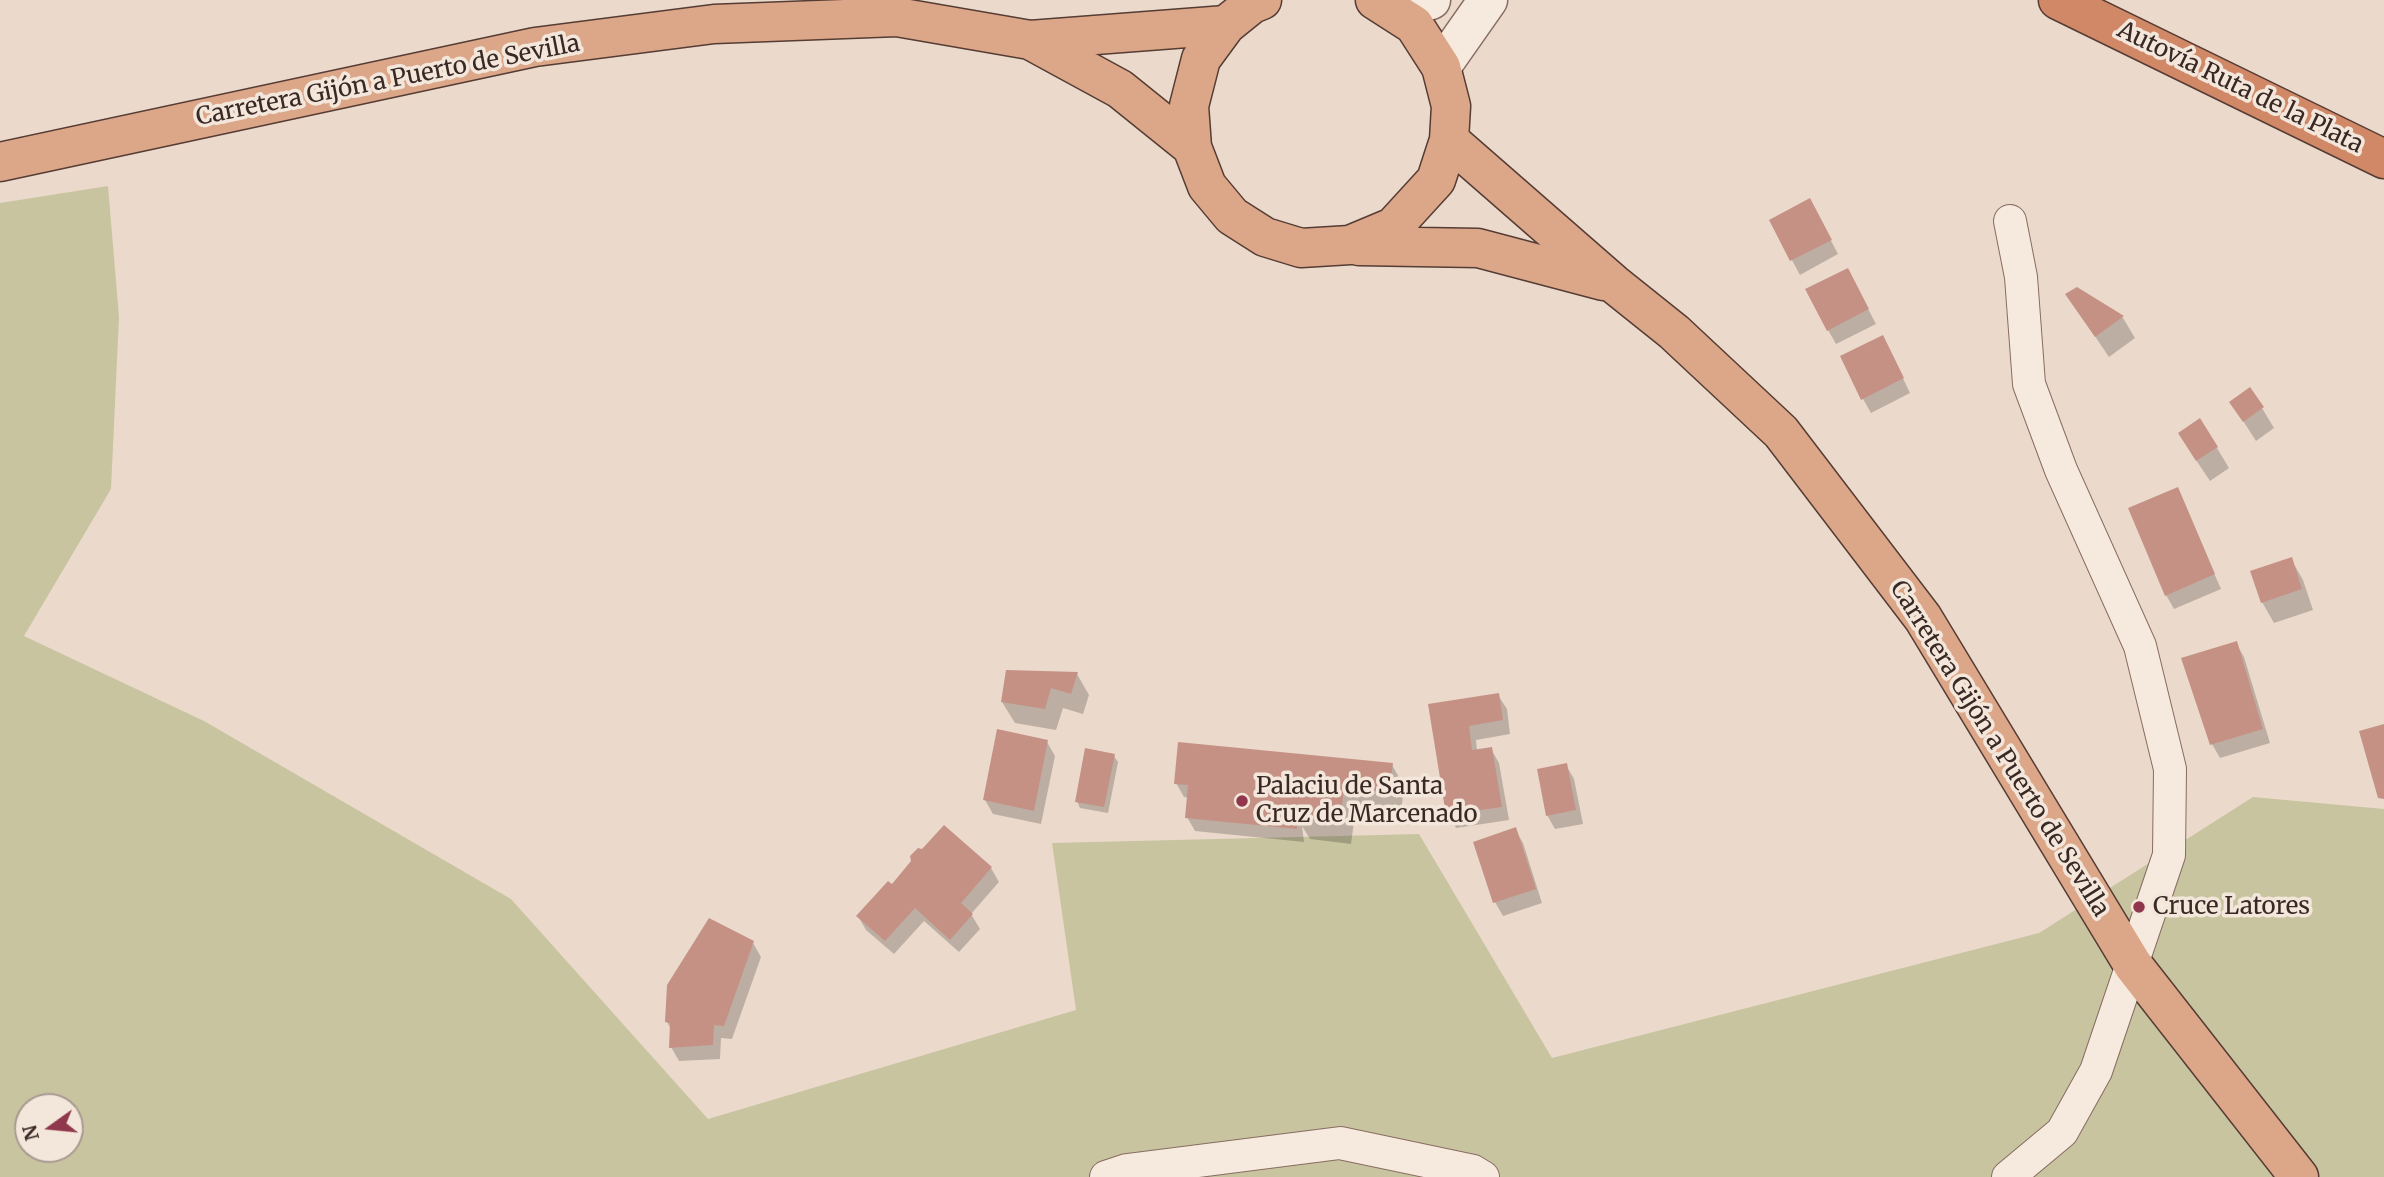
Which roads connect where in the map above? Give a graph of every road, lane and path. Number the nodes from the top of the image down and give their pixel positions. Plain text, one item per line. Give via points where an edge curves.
1 (1262, 0) edge
2 (1375, 0) edge
3 (1404, 0) edge
4 (1431, 0) edge
5 (1488, 0) edge
6 (2058, 0) edge
7 (1226, 25) junction
8 (1030, 40) junction
9 (1441, 67) junction
10 (1449, 140) junction
11 (1192, 147) junction
12 (2384, 159) edge
13 (0, 162) edge
14 (2010, 221) dead end
15 (1350, 246) junction
16 (1614, 284) junction
17 (2133, 965) junction
18 (1106, 1177) edge
19 (1483, 1177) edge
20 (2008, 1177) edge
21 (2299, 1177) edge

1 - 7 highway
2 - 9 highway via 1414,25
3 - 4 street
5 - 9 street
6 - 12 highway, Autovía Ruta de la Plata
7 - 8 highway, Carretera Gijón a Puerto de Sevilla
7 - 11 highway via 1201,59 1189,106
8 - 11 highway, Carretera Gijón a Puerto de Sevilla via 1120,89
8 - 13 highway, Carretera Gijón a Puerto de Sevilla via 897,17 714,24 535,47
9 - 10 highway via 1451,106
10 - 15 highway via 1436,180 1393,227
10 - 16 highway, Carretera Gijón a Puerto de Sevilla
11 - 15 highway, Carretera Gijón a Puerto de Sevilla via 1208,186 1232,216 1265,237 1301,248
14 - 17 street via 2021,276 2029,384 2140,646 2170,769 2169,855
15 - 16 highway, Carretera Gijón a Puerto de Sevilla via 1478,248
16 - 17 highway, Carretera Gijón a Puerto de Sevilla via 1674,332 1781,432 1815,475 1923,618
17 - 20 street via 2096,1071 2062,1132
17 - 21 highway, Carretera Gijón a Puerto de Sevilla
18 - 19 street via 1127,1170 1340,1143 1473,1171

